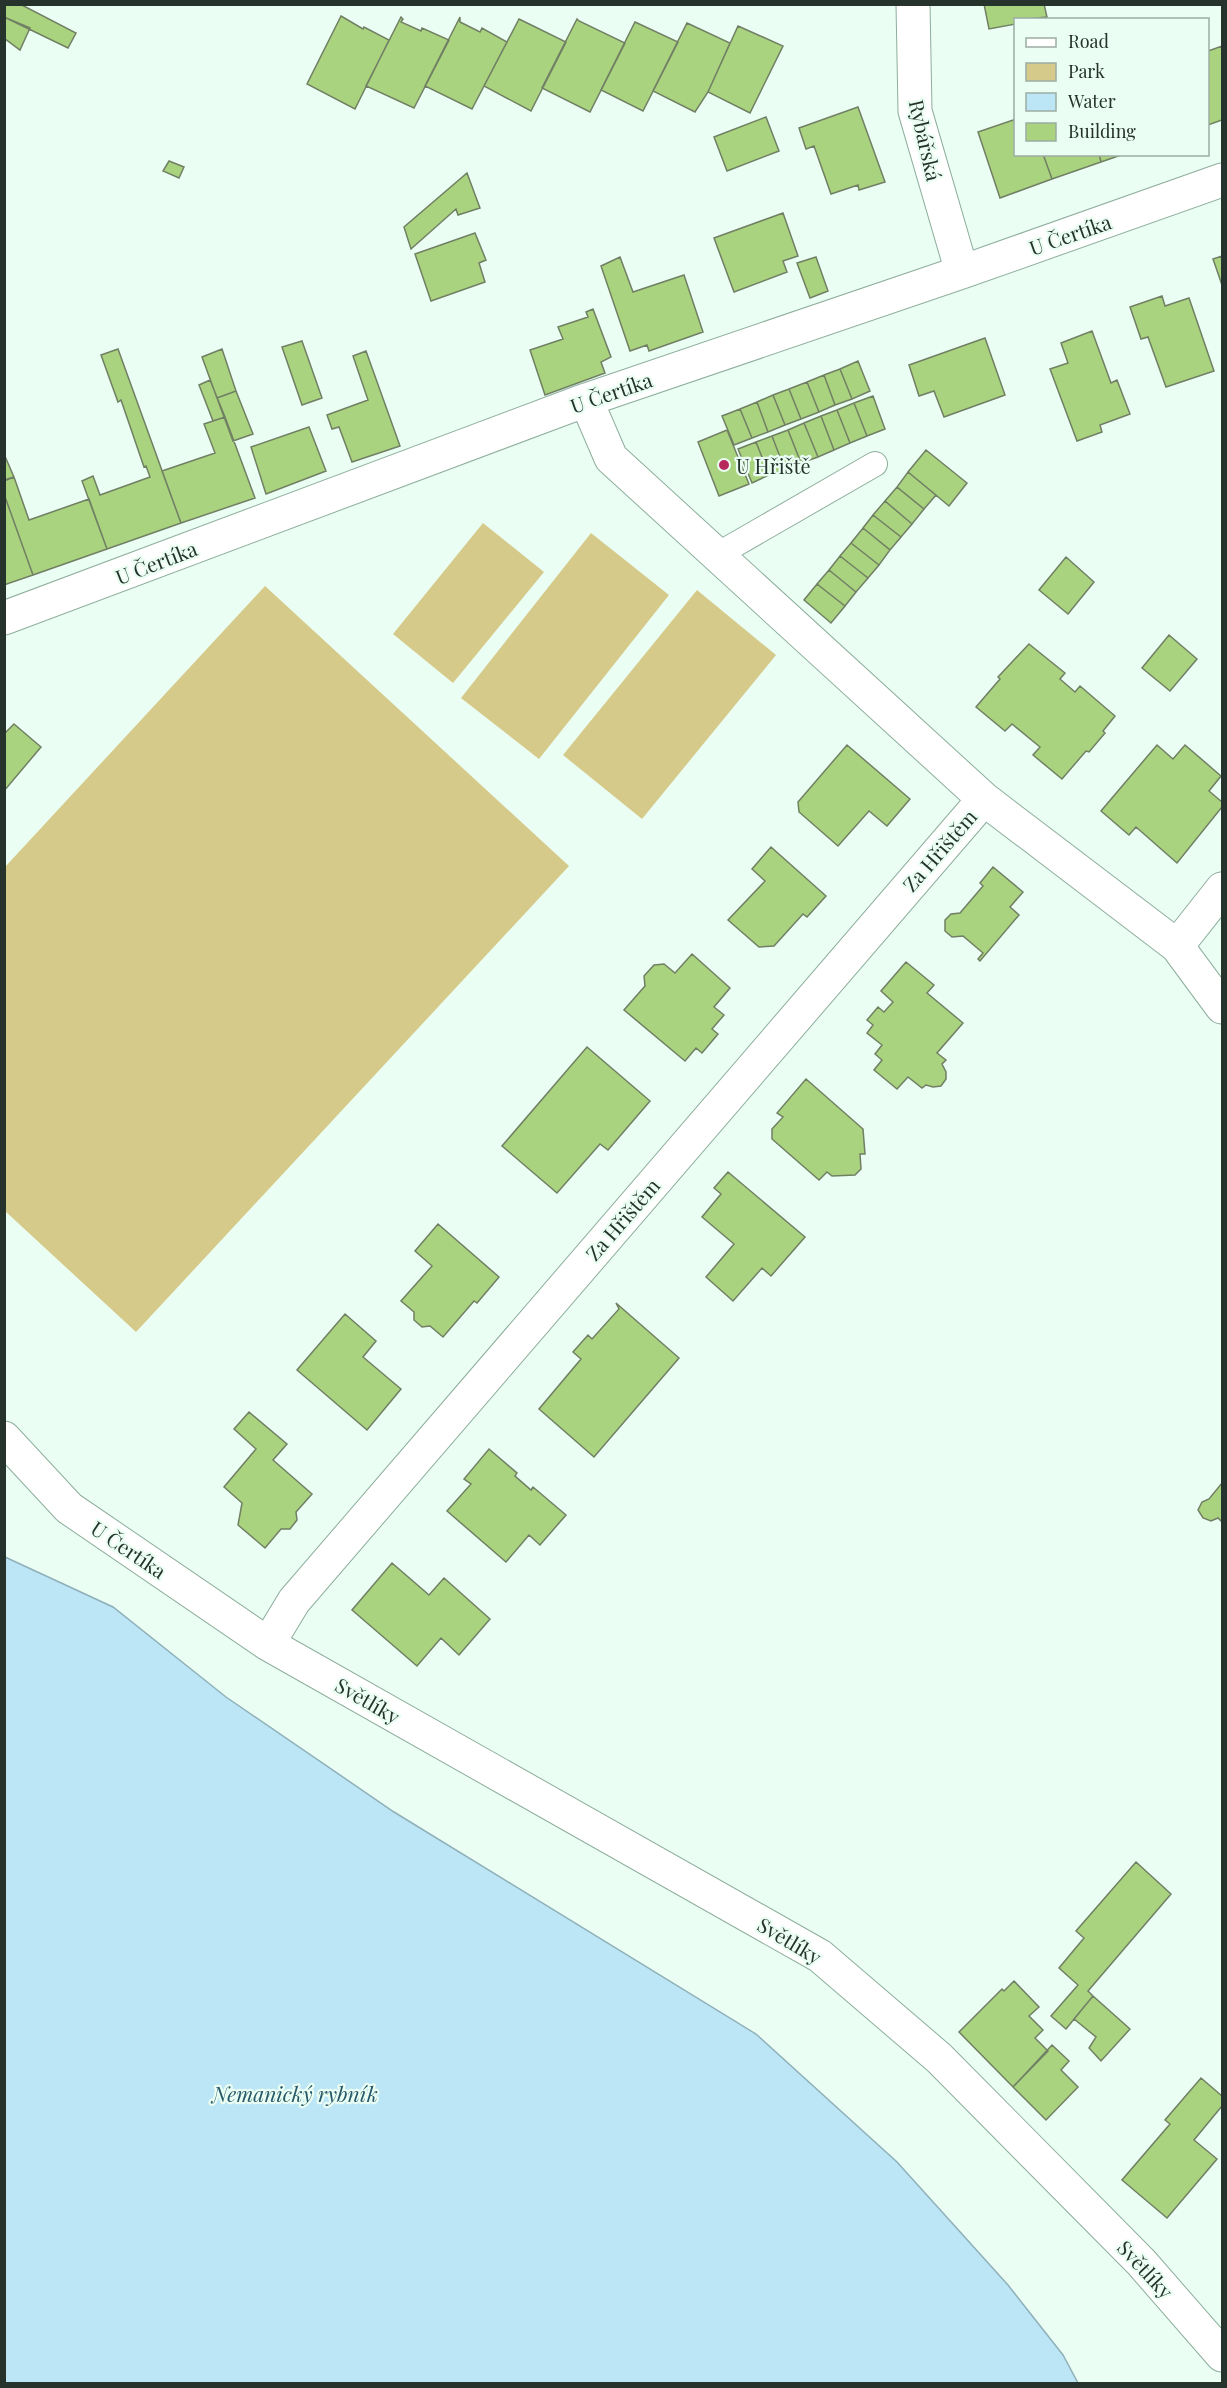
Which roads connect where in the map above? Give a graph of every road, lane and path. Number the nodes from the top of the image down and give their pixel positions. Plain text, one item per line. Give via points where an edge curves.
1 (913, 4) edge
2 (1222, 180) edge
3 (962, 272) junction
4 (586, 400) junction
5 (875, 464) dead end
6 (717, 555) junction
7 (4, 618) edge
8 (984, 799) junction
9 (1222, 889) edge
10 (1177, 946) junction
11 (1222, 1007) edge
12 (4, 1438) edge
13 (268, 1644) junction
14 (1222, 2355) edge

1 - 3 street, Rybářská via 915,111
2 - 3 street, U Čertíka
3 - 4 street, U Čertíka
4 - 6 street, Za Hřištěm via 611,458
4 - 7 street, U Čertíka
5 - 6 lane
6 - 8 street, Za Hřištěm
8 - 10 street, Za Hřištěm
8 - 13 street, Za Hřištěm via 294,1600
9 - 10 street
10 - 11 street, Za Hřištěm
12 - 13 street, U Čertíka via 69,1508
13 - 14 street, Světlíky via 820,1956 939,2058 1141,2262

